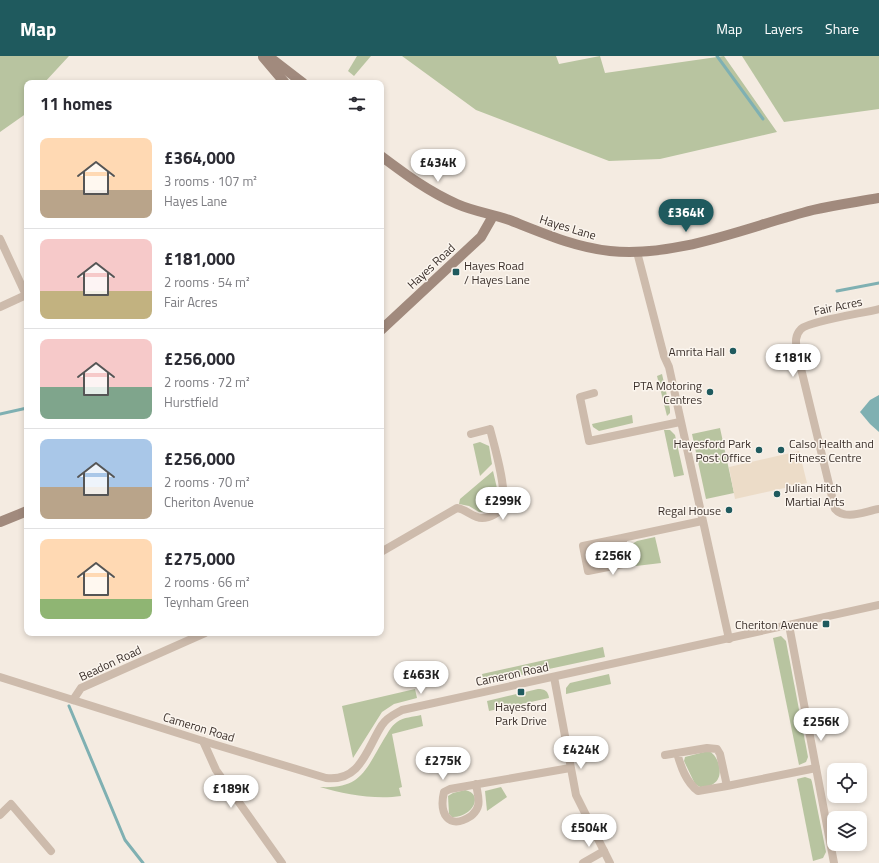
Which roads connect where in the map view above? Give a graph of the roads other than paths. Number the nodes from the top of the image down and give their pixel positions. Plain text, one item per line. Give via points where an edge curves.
1 (262, 56) edge
2 (268, 56) edge
3 (281, 80) edge
4 (299, 80) edge
5 (384, 158) edge
6 (879, 198) edge
7 (493, 216) junction
8 (0, 239) edge
9 (638, 252) junction
10 (24, 292) edge
11 (24, 297) edge
12 (0, 308) edge
13 (879, 309) edge
14 (384, 327) edge
15 (594, 394) dead end
16 (680, 422) junction
17 (471, 434) dead end
18 (879, 509) edge
19 (24, 512) edge
20 (702, 521) junction
21 (0, 522) edge
22 (622, 538) junction
23 (384, 550) edge
24 (879, 605) edge
25 (789, 625) junction
26 (198, 636) edge
27 (729, 639) junction
28 (0, 677) edge
29 (554, 677) junction
30 (73, 700) junction
31 (203, 741) junction
32 (677, 753) junction
33 (666, 755) dead end
34 (570, 768) junction
35 (816, 768) junction
36 (476, 784) junction
37 (727, 786) junction
38 (0, 814) edge
39 (51, 851) dead end
40 (604, 852) junction
41 (282, 863) edge
42 (583, 863) edge
43 (610, 863) edge
44 (834, 863) edge

1 - 3 main road
2 - 4 main road
5 - 7 main road, Hayes Lane via 434,193
6 - 9 main road, Hayes Lane via 815,210 667,249
7 - 9 main road, Hayes Lane via 581,247
7 - 14 main road, Hayes Road via 481,238
8 - 10 street
9 - 16 street via 669,367
11 - 12 street
13 - 18 street, Fair Acres via 807,325 795,339 837,512 849,515
15 - 16 street via 580,397 589,441
16 - 20 street
17 - 23 street via 490,430 504,497 502,506 485,518 478,518 464,509 457,508
19 - 21 main road
20 - 22 street
20 - 27 street
22 - 22 street via 583,546 588,571 628,562
24 - 25 street, Cameron Road
25 - 27 street, Cameron Road
25 - 35 street
26 - 30 street, Beadon Road via 82,688
27 - 29 street, Cameron Road
28 - 30 street, Cameron Road
29 - 31 street, Cameron Road via 402,710 383,723 355,770 338,778 326,778
29 - 34 street
30 - 31 street, Cameron Road
31 - 41 street via 216,770
32 - 33 street
32 - 37 street via 681,767 698,791
32 - 37 street via 717,749
34 - 36 street
34 - 40 street via 580,805
35 - 37 street
35 - 44 street
36 - 36 street via 444,792 442,800 448,820 456,823 463,821 478,809
38 - 39 street via 11,804
40 - 42 street
40 - 43 street

